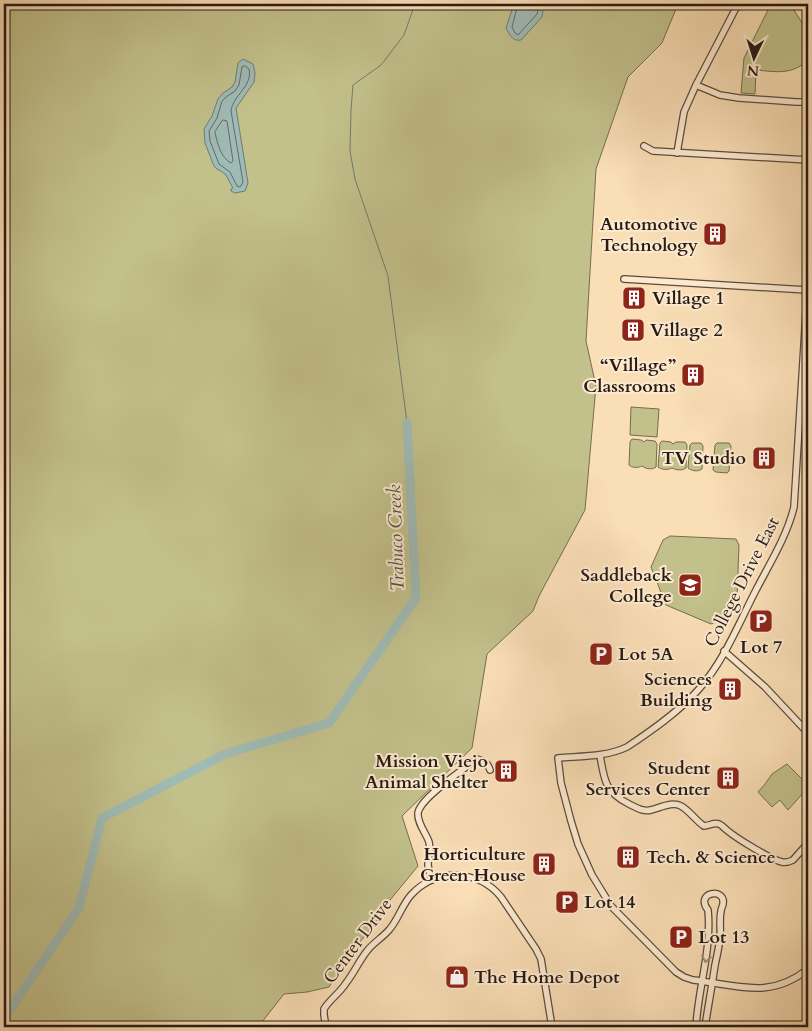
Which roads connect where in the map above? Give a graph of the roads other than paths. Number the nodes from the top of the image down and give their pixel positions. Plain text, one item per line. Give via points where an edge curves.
1 (738, 4) edge
2 (696, 85) junction
3 (808, 100) edge
4 (644, 146) dead end
5 (677, 153) junction
6 (808, 160) edge
7 (624, 279) dead end
8 (808, 280) edge
9 (807, 290) junction
10 (724, 651) junction
11 (808, 733) edge
12 (600, 755) junction
13 (490, 770) dead end
14 (808, 843) edge
15 (431, 880) junction
16 (721, 909) junction
17 (708, 910) junction
18 (808, 970) edge
19 (703, 981) junction
20 (713, 982) junction
21 (326, 1027) edge
22 (552, 1027) edge
23 (696, 1027) edge
24 (705, 1027) edge

1 - 2 street
2 - 3 street via 720,95 739,98
2 - 5 street via 684,112
4 - 5 street via 653,151
5 - 6 street
7 - 9 street
8 - 9 street, College Drive East
9 - 10 street, College Drive East via 794,507 786,532
10 - 11 street via 765,687
10 - 12 street, College Drive East via 708,678 680,707 627,747
12 - 14 street via 607,786 616,796 636,808 682,806 704,826 719,824 741,840 783,862 790,862
12 - 19 street, College Drive East via 558,758 571,821 587,865 611,906 676,972
13 - 15 street via 484,761 477,759 428,797 421,807 418,813 429,843
15 - 21 street, Center Drive via 410,896 388,932 366,951 341,991 327,1004 324,1009
15 - 22 street via 446,875 468,876 487,884 501,897 540,959
16 - 17 street via 716,912
16 - 17 street via 723,900 715,893 705,899
16 - 20 street
17 -> 19 street via 709,939
18 - 20 street via 796,979 771,988 745,988
19 - 20 street
19 - 23 street
20 - 24 street

